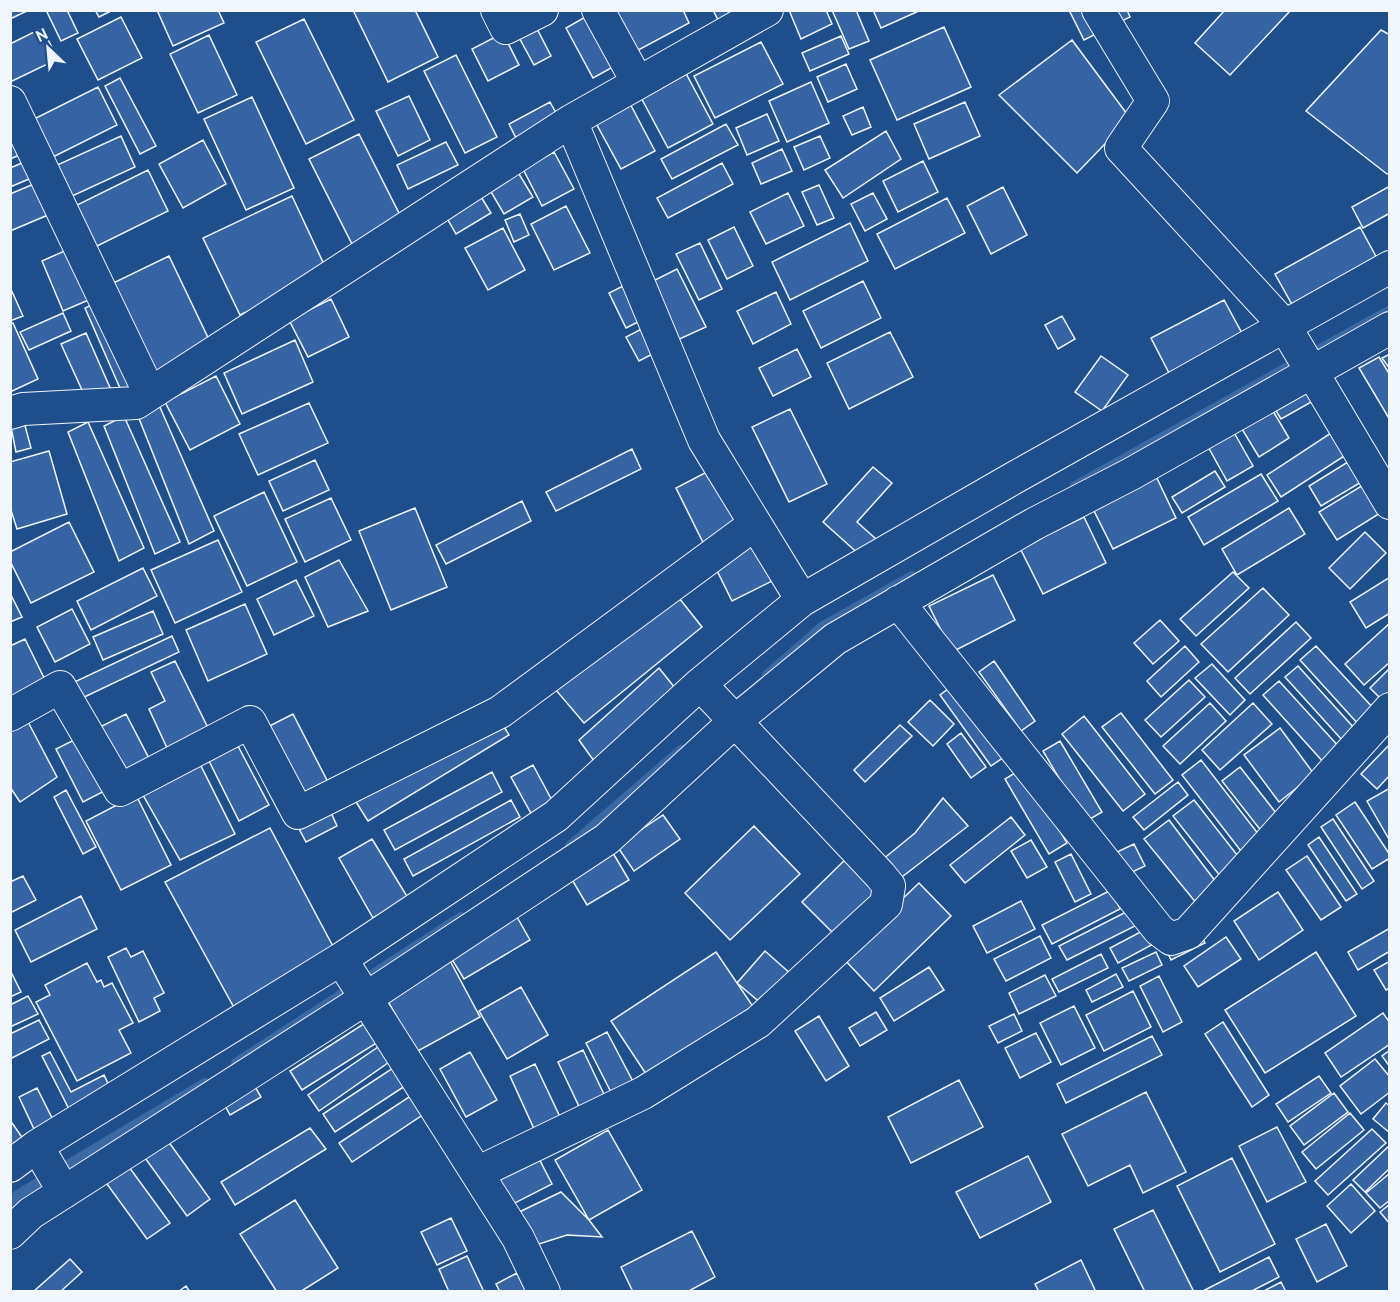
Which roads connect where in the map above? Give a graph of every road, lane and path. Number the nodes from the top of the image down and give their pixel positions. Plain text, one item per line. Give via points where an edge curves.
1 (497, 10) edge
2 (542, 10) edge
3 (598, 10) edge
4 (767, 10) edge
5 (1098, 10) edge
6 (639, 83) junction
7 (10, 102) edge
8 (571, 121) junction
9 (1389, 267) edge
10 (1284, 325) junction
11 (1389, 328) edge
12 (1311, 371) junction
13 (150, 394) junction
14 (10, 413) edge
15 (1012, 479) junction
16 (1389, 503) edge
17 (755, 524) junction
18 (1034, 524) junction
19 (802, 600) junction
20 (898, 602) junction
21 (700, 684) junction
22 (1389, 709) edge
23 (10, 715) edge
24 (734, 722) junction
25 (341, 959) junction
26 (365, 999) junction
27 (37, 1146) junction
28 (10, 1166) edge
29 (477, 1173) junction
30 (64, 1192) junction
31 (10, 1233) edge
32 (544, 1292) edge

1 - 2 street via 506,28
3 - 6 street
4 - 6 street
5 - 10 street via 1153,101 1121,148
6 - 8 street
7 - 13 street
8 - 13 street
8 - 17 street via 704,440
9 - 10 street
10 - 12 street
10 - 15 street
11 - 12 street
12 - 16 street
12 - 18 street via 1131,474
13 - 14 street via 136,403 22,409
15 - 18 street
15 - 19 street
17 - 19 street
17 - 23 street via 500,712 298,813 250,722 120,789 60,687
18 - 20 street
19 - 21 street
20 - 22 street via 1159,930 1172,939 1188,933
20 - 24 street via 835,639
21 - 24 street
21 - 25 street via 556,816
24 - 26 street via 607,839
24 - 29 street via 880,875 889,886 886,904 758,1022 643,1093
25 - 26 street
25 - 27 street
26 - 29 street
26 - 30 street
27 - 28 street
27 - 30 street
29 - 32 street via 518,1238
30 - 31 street

